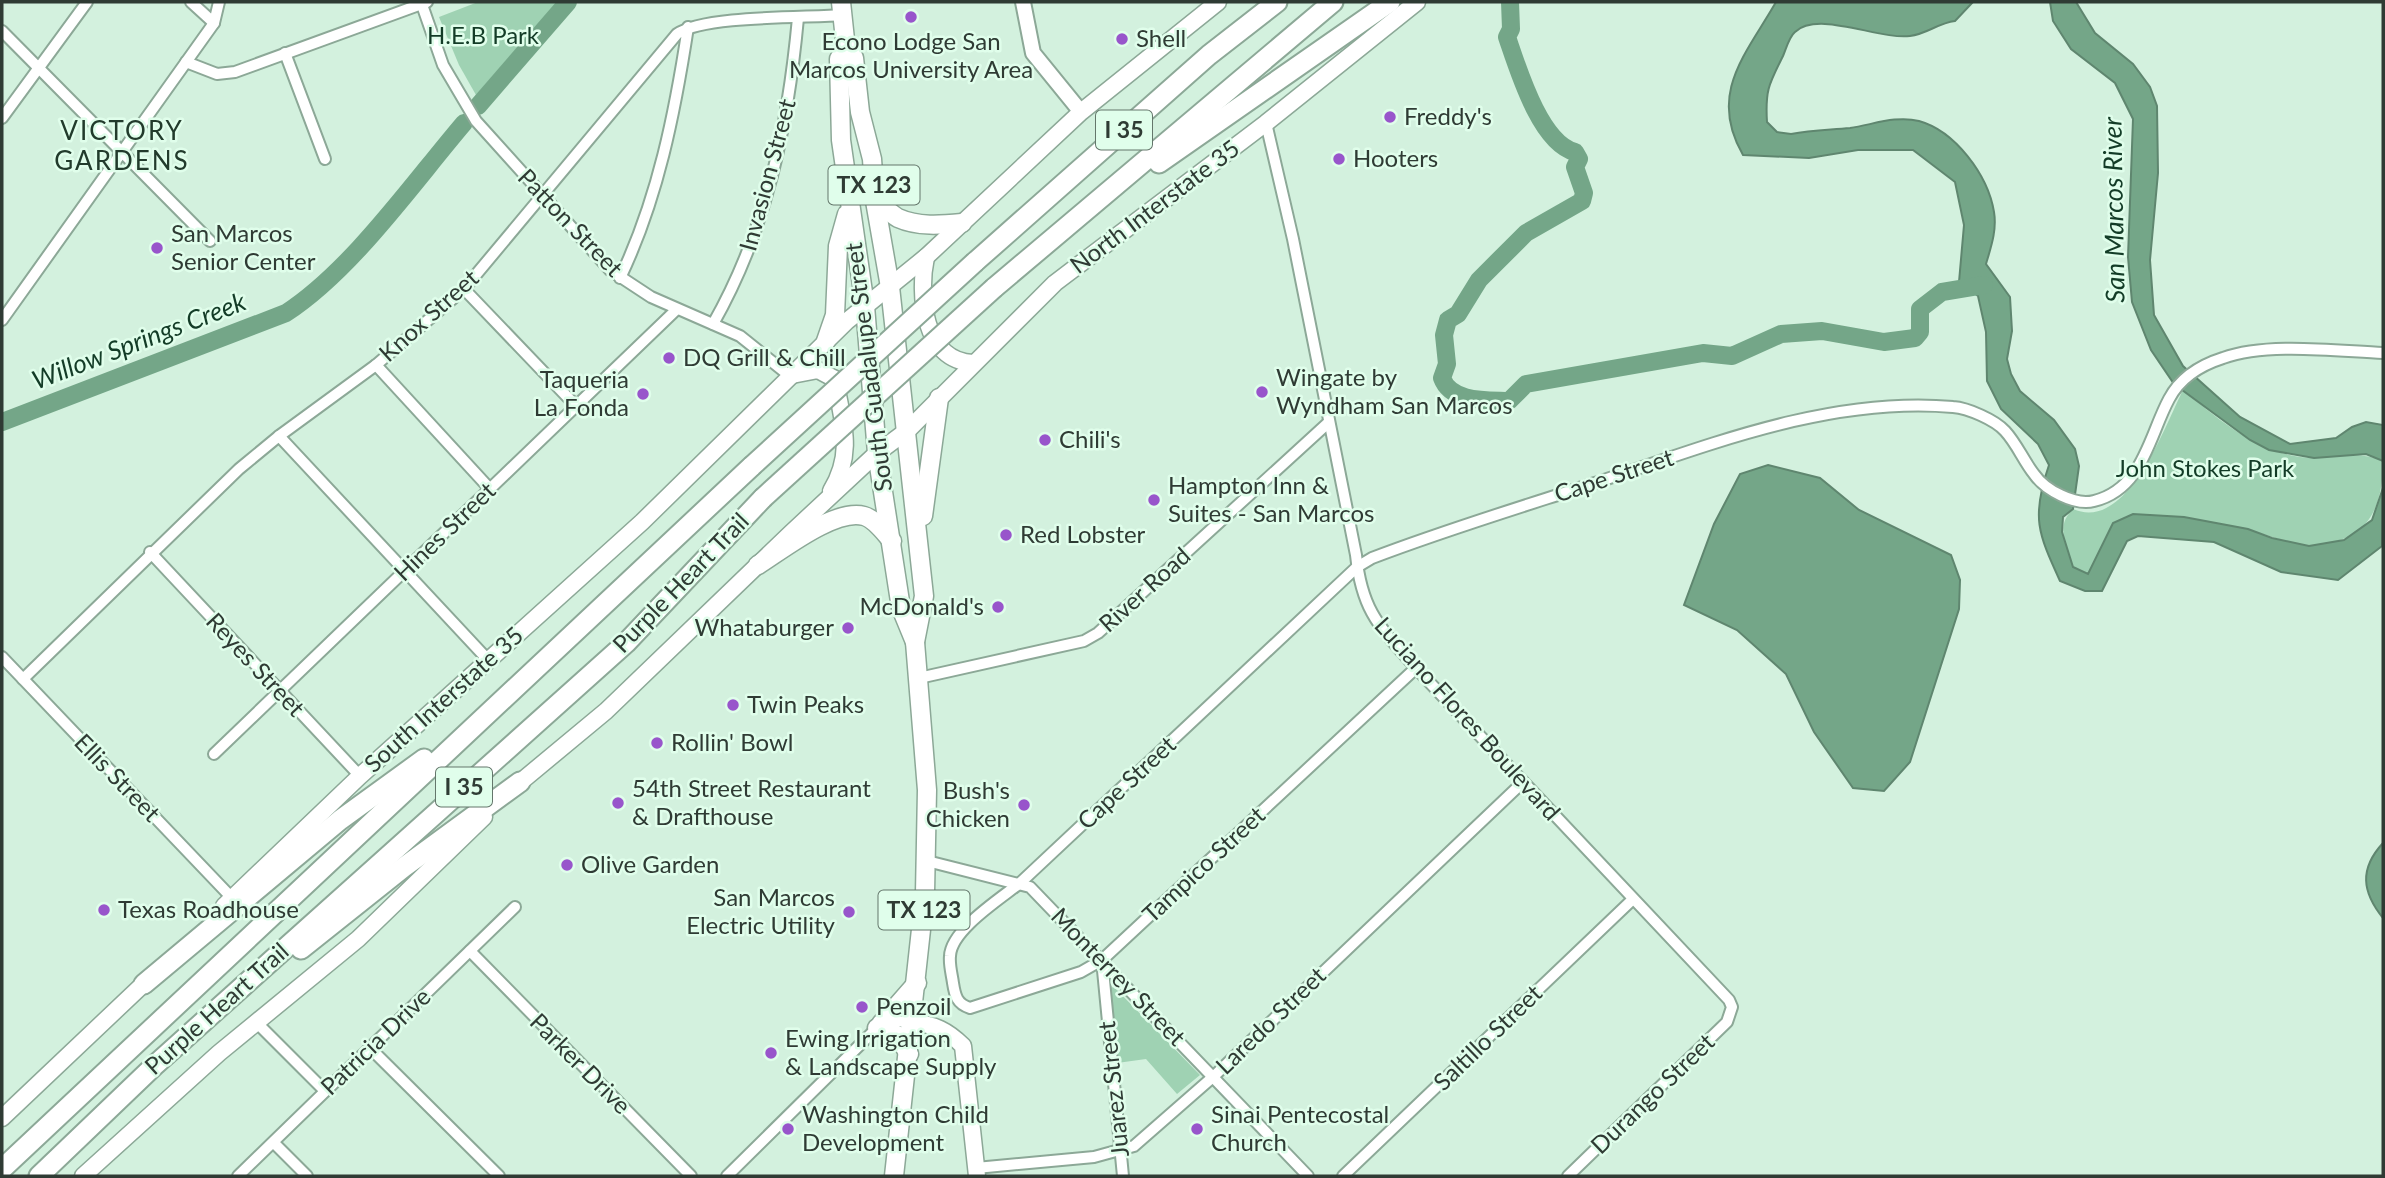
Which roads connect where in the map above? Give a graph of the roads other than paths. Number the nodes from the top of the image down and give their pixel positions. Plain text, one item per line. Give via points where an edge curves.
1 (87, 2) edge
2 (191, 2) edge
3 (1023, 2) edge
4 (1218, 2) edge
5 (1266, 2) edge
6 (1276, 2) edge
7 (1333, 2) edge
8 (1390, 2) edge
9 (1418, 2) edge
10 (423, 3) edge
11 (219, 5) edge
12 (842, 8) edge
13 (798, 18) junction
14 (214, 23) junction
15 (688, 27) junction
16 (2, 31) edge
17 (1221, 46) junction
18 (846, 49) junction
19 (285, 53) junction
20 (187, 62) junction
21 (38, 67) junction
22 (1080, 112) junction
23 (2, 118) edge
24 (1266, 123) junction
25 (122, 152) junction
26 (325, 159) dead end
27 (543, 197) junction
28 (875, 201) junction
29 (849, 208) junction
30 (962, 223) junction
31 (1055, 236) junction
32 (210, 241) dead end
33 (926, 257) junction
34 (620, 278) junction
35 (891, 287) junction
36 (464, 289) junction
37 (865, 306) junction
38 (676, 310) junction
39 (2, 320) edge
40 (713, 324) junction
41 (827, 341) junction
42 (2383, 353) edge
43 (973, 363) junction
44 (376, 365) junction
45 (790, 376) junction
46 (939, 398) junction
47 (577, 407) junction
48 (1328, 423) junction
49 (908, 430) junction
50 (279, 436) junction
51 (877, 453) junction
52 (489, 489) junction
53 (822, 505) junction
54 (919, 540) junction
55 (892, 541) junction
56 (150, 552) junction
57 (758, 565) junction
58 (1357, 567) junction
59 (405, 572) junction
60 (915, 642) junction
61 (2, 657) edge
62 (489, 661) junction
63 (1416, 668) junction
64 (919, 678) junction
65 (23, 679) junction
66 (280, 693) junction
67 (492, 709) junction
68 (214, 754) dead end
69 (360, 776) junction
70 (520, 782) junction
71 (1522, 783) junction
72 (927, 861) junction
73 (1020, 883) junction
74 (232, 898) junction
75 (1632, 900) junction
76 (515, 907) dead end
77 (470, 951) junction
78 (1102, 960) junction
79 (144, 984) junction
80 (916, 984) junction
81 (961, 1005) joint
82 (1732, 1007) joint
83 (913, 1022) junction
84 (257, 1023) junction
85 (879, 1026) junction
86 (370, 1048) junction
87 (909, 1054) junction
88 (155, 1065) junction
89 (1214, 1076) junction
90 (325, 1091) junction
91 (2, 1118) edge
92 (274, 1143) junction
93 (1120, 1152) junction
94 (2, 1169) edge
95 (976, 1172) edge
96 (39, 1176) edge
97 (83, 1176) edge
98 (238, 1176) edge
99 (307, 1176) edge
100 (499, 1176) edge
101 (691, 1176) edge
102 (727, 1176) edge
103 (894, 1176) edge
104 (1123, 1176) edge
105 (1308, 1176) edge
106 (1343, 1176) edge
107 (1567, 1176) edge

1 - 21 street
2 - 14 street
3 - 22 street via 1033,53
4 - 22 main road
5 - 17 highway
6 - 17 highway, Purple Heart Trail / I 35
7 - 31 highway, Purple Heart Trail / I 35
8 - 31 highway
9 - 24 main road, North Interstate 35
10 - 19 street
10 - 27 street, Patton Street via 443,65 467,109
11 - 14 street
12 - 13 street
12 - 18 main road, South Guadalupe Street
13 - 15 street
13 - 40 street, Invasion Street via 788,108 765,207 747,258
14 - 20 street
15 - 27 street, Knox Street via 665,45
15 - 34 street via 673,123
16 - 21 street
17 - 67 highway, Purple Heart Trail / I 35, bridge via 975,262
18 - 28 main road, South Guadalupe Street / TX 123 via 853,58
18 - 29 main road, South Guadalupe Street via 839,59 839,90
19 - 20 street via 226,74
19 - 26 street
20 - 25 street
21 - 23 street
21 - 25 street
22 - 30 main road
24 - 43 main road, North Interstate 35 via 1055,283
24 - 48 street, Luciano Flores Boulevard
25 - 32 street
25 - 39 street
27 - 34 street, Patton Street
27 - 36 street, Knox Street
28 - 30 main road via 912,222
28 - 35 main road, South Guadalupe Street / TX 123
29 - 37 main road, South Guadalupe Street
29 - 41 main road via 838,246 835,316
30 - 33 main road
31 - 88 highway, Purple Heart Trail / I 35, bridge via 763,498 626,643
33 - 35 main road
33 - 43 main road via 921,296 930,330 947,355 958,363
34 - 38 street, Patton Street
35 - 37 main road, South Interstate 35
35 - 49 main road, South Guadalupe Street / TX 123
36 - 44 street, Knox Street
36 - 47 street
37 - 41 main road, South Interstate 35
37 - 51 main road, South Guadalupe Street / TX 123
38 - 40 street, Patton Street
38 - 47 street, Hines Street
40 - 45 street, Patton Street via 740,336
41 - 45 main road, South Interstate 35
42 - 58 street, Cape Street via 2258,351 2224,357 2194,372 2175,390 2136,472 2107,497 2091,502 2077,502 2038,479 2003,429 1956,407 1839,413 1756,429 1402,547
43 - 46 main road, North Interstate 35
44 - 50 street, Knox Street
44 - 52 street
45 - 53 main road via 818,370 835,379 846,454 844,470
45 - 62 main road, South Interstate 35 via 652,513
46 - 49 main road, North Interstate 35
46 - 54 main road
47 - 52 street, Hines Street
48 - 58 street, Luciano Flores Boulevard
48 - 64 street, River Road via 1098,633 1084,641
49 - 51 main road
49 - 54 main road, South Guadalupe Street / TX 123
50 - 56 street, Knox Street
50 - 59 street
51 - 53 main road
51 - 55 main road, South Guadalupe Street / TX 123
52 - 59 street, Hines Street
53 - 57 main road
54 - 60 main road, South Guadalupe Street / TX 123 via 924,596
55 - 57 main road via 864,516 844,515
55 - 60 main road, South Guadalupe Street / TX 123 via 901,608
56 - 65 street, Knox Street
56 - 66 street, Reyes Street
57 - 70 main road via 606,711
58 - 63 street, Luciano Flores Boulevard via 1358,584 1373,616
58 - 73 street, Cape Street
59 - 62 street
59 - 66 street, Hines Street
60 - 64 main road, South Guadalupe Street / TX 123
61 - 65 street, Ellis Street
62 - 69 main road, South Interstate 35
63 - 71 street, Luciano Flores Boulevard
63 - 78 street, Tampico Street
64 - 72 main road, South Guadalupe Street / TX 123
65 - 74 street, Ellis Street
66 - 68 street, Hines Street
66 - 69 street, Reyes Street
67 - 79 highway via 340,820
67 - 94 highway, Purple Heart Trail / I 35
69 - 74 main road, South Interstate 35
70 - 84 main road via 358,939
70 - 88 highway via 404,867
71 - 75 street, Luciano Flores Boulevard
71 - 89 street, Laredo Street
72 - 73 street, Monterrey Street
72 - 80 main road, South Guadalupe Street / TX 123
73 - 78 street, Monterrey Street via 1030,887
73 - 81 street, Cape Street via 954,941 951,969
74 - 79 main road, South Interstate 35
75 - 82 street, Luciano Flores Boulevard
75 - 106 street, Saltillo Street
76 - 77 street, Patricia Drive
77 - 86 street, Patricia Drive
77 - 101 street, Parker Drive
78 - 81 street, Tampico Street via 1081,972 970,1008
78 - 89 street, Monterrey Street
78 - 93 street, Juarez Street
79 - 91 main road, South Interstate 35
80 - 83 main road, South Guadalupe Street / TX 123
80 - 85 main road
82 - 107 street, Durango Street via 1727,1022
83 - 85 street
83 - 87 main road, South Guadalupe Street / TX 123
83 - 95 main road via 935,1025 963,1046
84 - 90 street
84 - 97 main road
85 - 87 main road via 897,1035
85 - 102 street
86 - 90 street, Patricia Drive
86 - 100 street
87 - 103 main road, South Guadalupe Street / TX 123
88 - 96 highway, Purple Heart Trail / I 35
89 - 93 street, Laredo Street via 1134,1146
89 - 105 street, Monterrey Street
90 - 92 street, Patricia Drive
92 - 98 street, Patricia Drive
92 - 99 street
93 - 95 street, Laredo Street
93 - 104 street, Juarez Street

